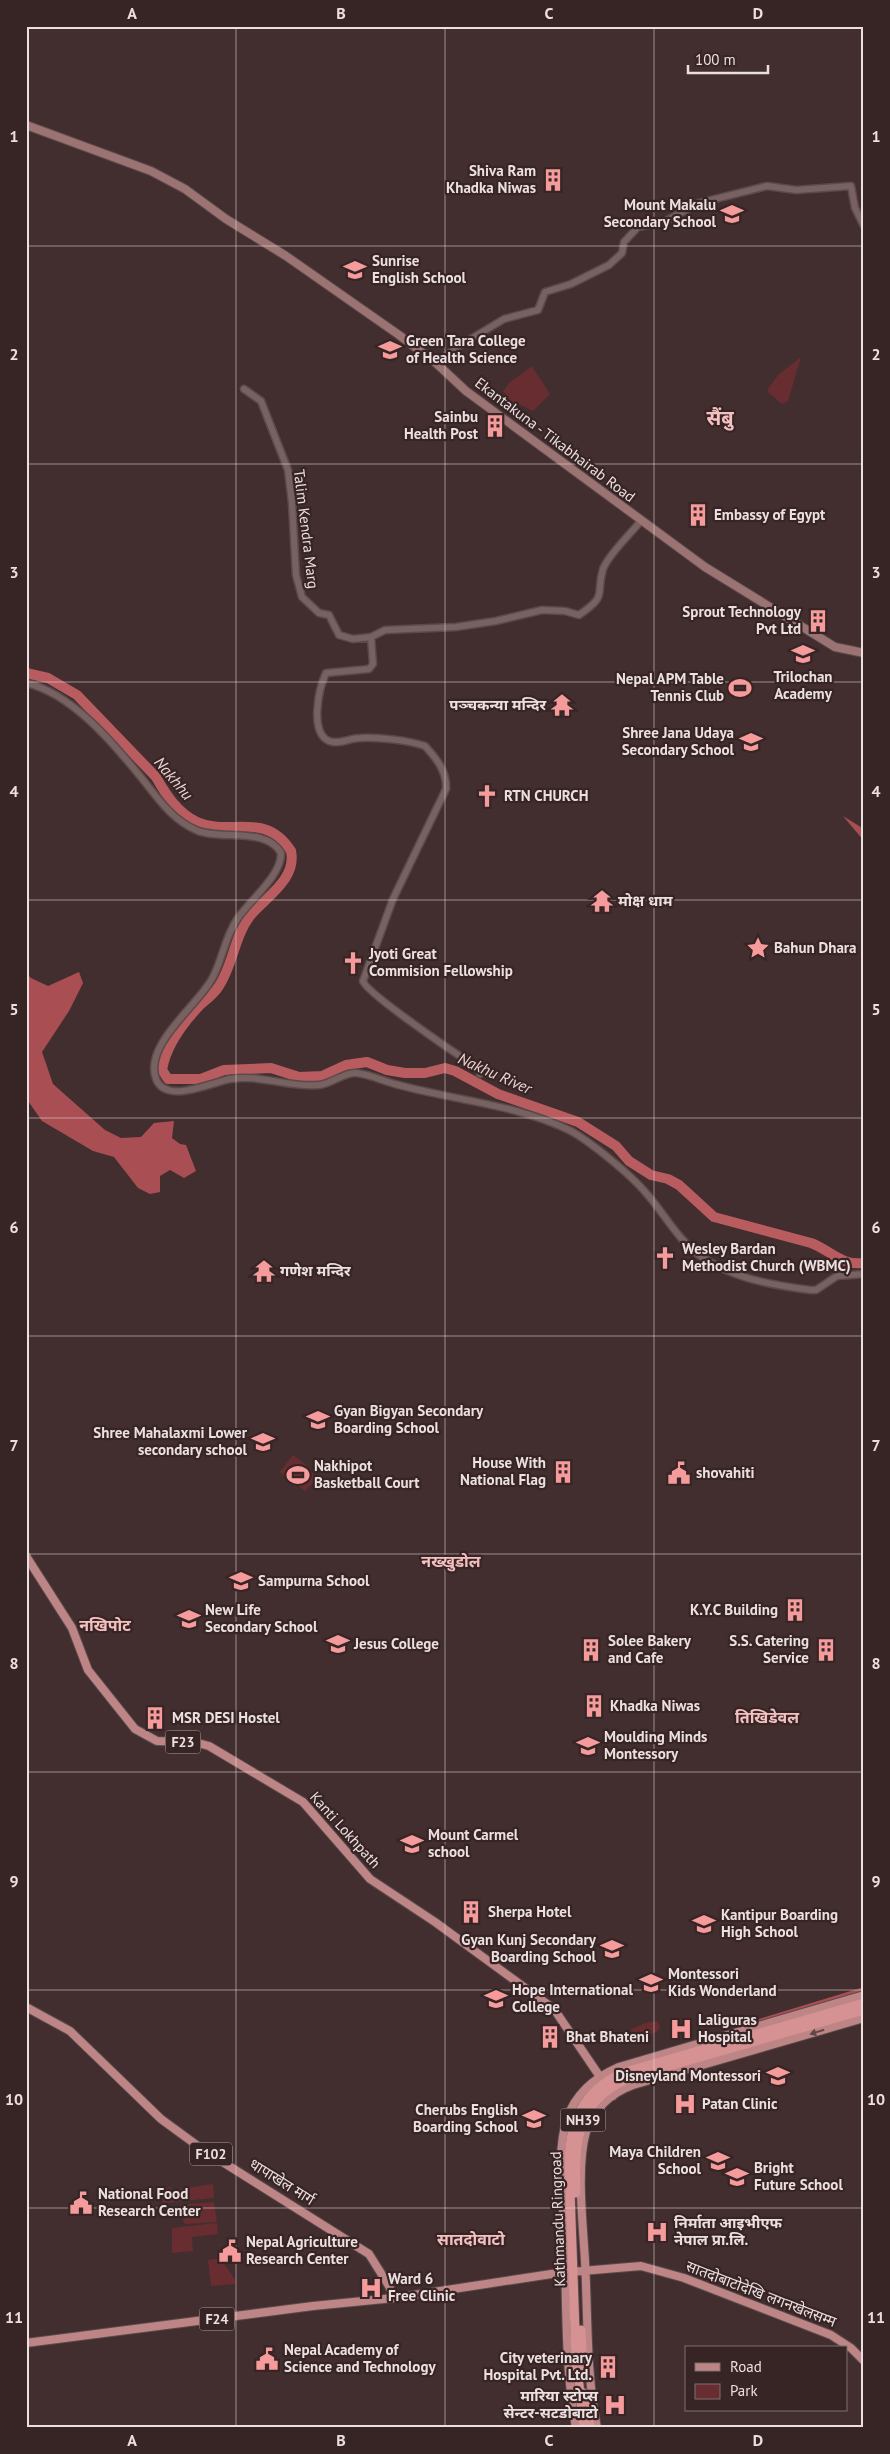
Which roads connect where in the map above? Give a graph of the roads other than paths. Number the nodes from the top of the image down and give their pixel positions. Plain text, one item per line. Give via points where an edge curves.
1 (26, 125) edge
2 (864, 226) edge
3 (436, 363) junction
4 (244, 389) dead end
5 (640, 522) junction
6 (371, 637) junction
7 (864, 653) edge
8 (26, 683) edge
9 (480, 1074) dead end
10 (864, 1274) edge
11 (26, 1556) edge
12 (864, 1995) edge
13 (864, 2003) edge
14 (26, 2007) edge
15 (864, 2010) edge
16 (864, 2018) edge
17 (606, 2086) junction
18 (576, 2271) junction
19 (394, 2298) junction
20 (26, 2343) edge
21 (848, 2346) edge
22 (848, 2346) edge
23 (864, 2361) edge
24 (576, 2428) edge
25 (584, 2428) edge
26 (590, 2428) edge
27 (597, 2428) edge

1 - 3 main road, Ekantakuna - Tikabhairab Road via 151,171 186,189 226,219 348,298
2 - 3 street via 854,208 851,186 796,190 776,186 699,203 664,222 638,227 624,242 622,253 609,265 545,292 538,310 498,323
3 - 5 main road, Ekantakuna - Tikabhairab Road via 466,391
4 - 6 street, Talim Kendra Marg via 261,401 288,470 296,575 302,597 318,613 330,615 342,637
5 - 6 street, Talim Kendra Marg via 603,568 599,597 579,615 538,610 472,625 384,630
5 - 7 main road, Ekantakuna - Tikabhairab Road via 815,637 835,647
6 - 9 street via 373,664 369,669 326,673 320,689 317,723 320,731 333,742 359,738 425,746 440,765 446,788 393,899 363,981 374,996 479,1068
8 - 10 street via 49,690 85,716 162,804 188,826 198,832 265,840 281,853 279,867 236,921 210,982 176,1022 160,1049 154,1072 163,1087 193,1090 234,1079 322,1085 356,1073 447,1097 497,1106 569,1131 645,1191 701,1256 749,1280 816,1290 837,1276
11 - 17 main road, Kanti Lokhpath / F23 via 72,1628 88,1670 135,1729 156,1741 194,1742 209,1746 303,1802 370,1879 436,1922 554,2009
12 - 17 main road via 633,2062
13 - 17 highway, Kathmandu Ringroad / NH39 via 629,2071
14 - 19 main road, धापाखेल मार्ग / F102 via 70,2032 161,2119 188,2139 369,2254
15 - 17 highway, Kathmandu Ringroad / NH39
16 -> 17 main road via 633,2085
17 - 18 highway, Kathmandu Ringroad / NH39 via 589,2108 576,2141
17 - 18 main road via 586,2088 568,2114 564,2132 562,2163
18 - 19 main road, F24
18 - 21 main road, सातदोबाटोदेखि लगनखेलसम्म via 641,2266 670,2274 831,2336
18 - 24 main road via 570,2376
18 - 25 highway, Kathmandu Ringroad / NH39 via 576,2366
18 - 26 highway, Kathmandu Ringroad / NH39
18 - 27 main road
19 - 20 main road, F24
22 - 23 main road, सातदोबाटोदेखि लगनखेलसम्म

